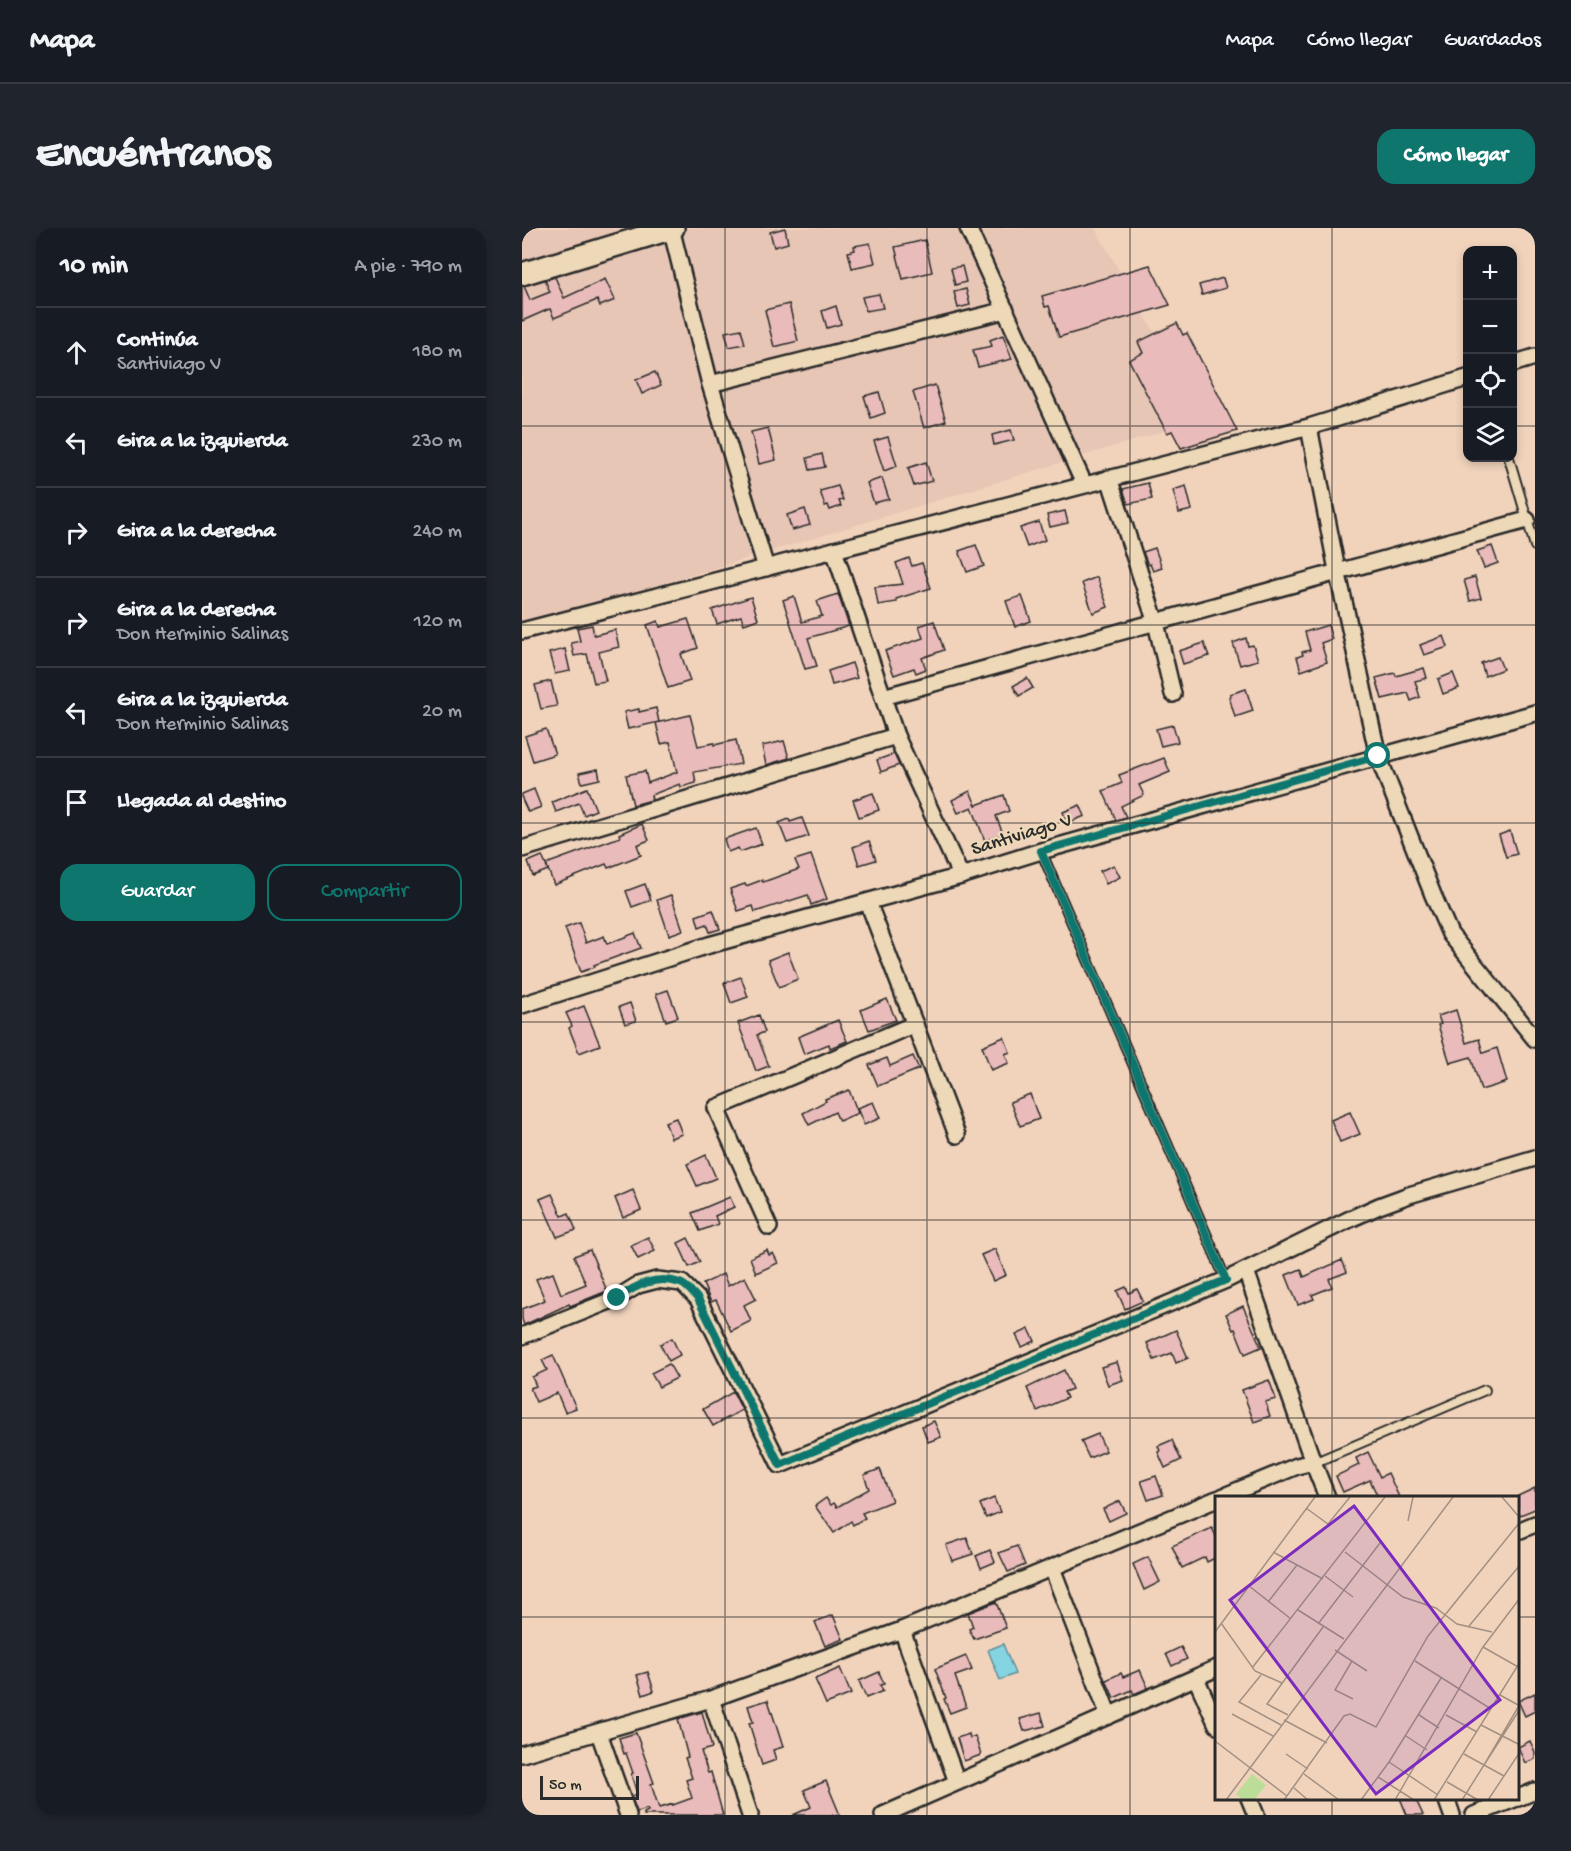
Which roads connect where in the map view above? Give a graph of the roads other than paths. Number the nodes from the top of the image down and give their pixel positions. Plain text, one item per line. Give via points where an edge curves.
1 (672, 228) edge
2 (968, 228) edge
3 (522, 273) edge
4 (1006, 310) junction
5 (1535, 357) edge
6 (1517, 362) edge
7 (1463, 379) edge
8 (710, 384) junction
9 (1309, 427) junction
10 (1510, 462) edge
11 (1109, 478) junction
12 (1084, 484) junction
13 (1527, 520) junction
14 (1535, 546) edge
15 (834, 550) junction
16 (766, 567) junction
17 (1337, 570) junction
18 (1156, 623) junction
19 (522, 631) edge
20 (1173, 694) dead end
21 (883, 697) junction
22 (1535, 713) edge
23 (896, 736) junction
24 (1378, 756) junction
25 (522, 849) edge
26 (1041, 851) junction
27 (961, 876) junction
28 (868, 902) junction
29 (522, 1005) edge
30 (915, 1024) junction
31 (1535, 1039) edge
32 (957, 1135) dead end
33 (1535, 1158) edge
34 (769, 1227) dead end
35 (1246, 1271) junction
36 (1226, 1280) junction
37 (522, 1336) edge
38 (1485, 1390) dead end
39 (1313, 1462) junction
40 (1224, 1496) edge
41 (1328, 1496) edge
42 (1215, 1500) edge
43 (1535, 1524) edge
44 (1520, 1530) edge
45 (1052, 1568) junction
46 (902, 1630) junction
47 (1215, 1669) edge
48 (1196, 1678) junction
49 (711, 1700) junction
50 (1109, 1716) junction
51 (1215, 1721) edge
52 (598, 1732) junction
53 (522, 1754) edge
54 (957, 1782) junction
55 (1535, 1791) edge
56 (1520, 1797) edge
57 (1250, 1800) edge
58 (1447, 1800) edge
59 (1512, 1800) edge
60 (628, 1815) edge
61 (750, 1815) edge
62 (883, 1815) edge
63 (1256, 1815) edge
64 (1452, 1815) edge
65 (1474, 1815) edge

1 - 3 street
1 - 8 street
2 - 4 street
4 - 8 street
4 - 12 street
5 - 6 street
7 - 9 street
8 - 16 street
9 - 11 street
9 - 17 street
10 - 13 lane
11 - 12 street
11 - 18 street
12 - 15 street
13 - 14 lane
13 - 17 street
15 - 16 street
15 - 21 street
16 - 19 street
17 - 18 street
17 - 24 street
18 - 20 street
18 - 21 street
21 - 23 street
22 - 24 street, Santiviago V
23 - 25 street
23 - 27 street
24 - 26 street, Santiviago V
24 - 31 street via 1450,934
26 - 27 street, Santiviago V
26 - 36 lane
27 - 28 street, Santiviago V
28 - 29 street, Santiviago V via 710,945
28 - 30 street
30 - 32 street
30 - 34 street via 716,1108
33 - 35 street via 1379,1206
35 - 36 street
35 - 39 street
36 - 37 street via 780,1465 698,1299 682,1283 657,1280 638,1285 617,1298
38 - 39 lane
39 - 40 street
39 - 41 street
42 - 45 street
43 - 44 street
45 - 46 street
45 - 50 street
46 - 49 street
46 - 54 street
47 - 48 street
48 - 50 street
48 - 51 street
49 - 52 street
49 - 61 street
50 - 54 street
52 - 53 street
52 - 60 street
54 - 62 street
55 - 56 street
57 - 63 street
58 - 64 street
59 - 65 street

